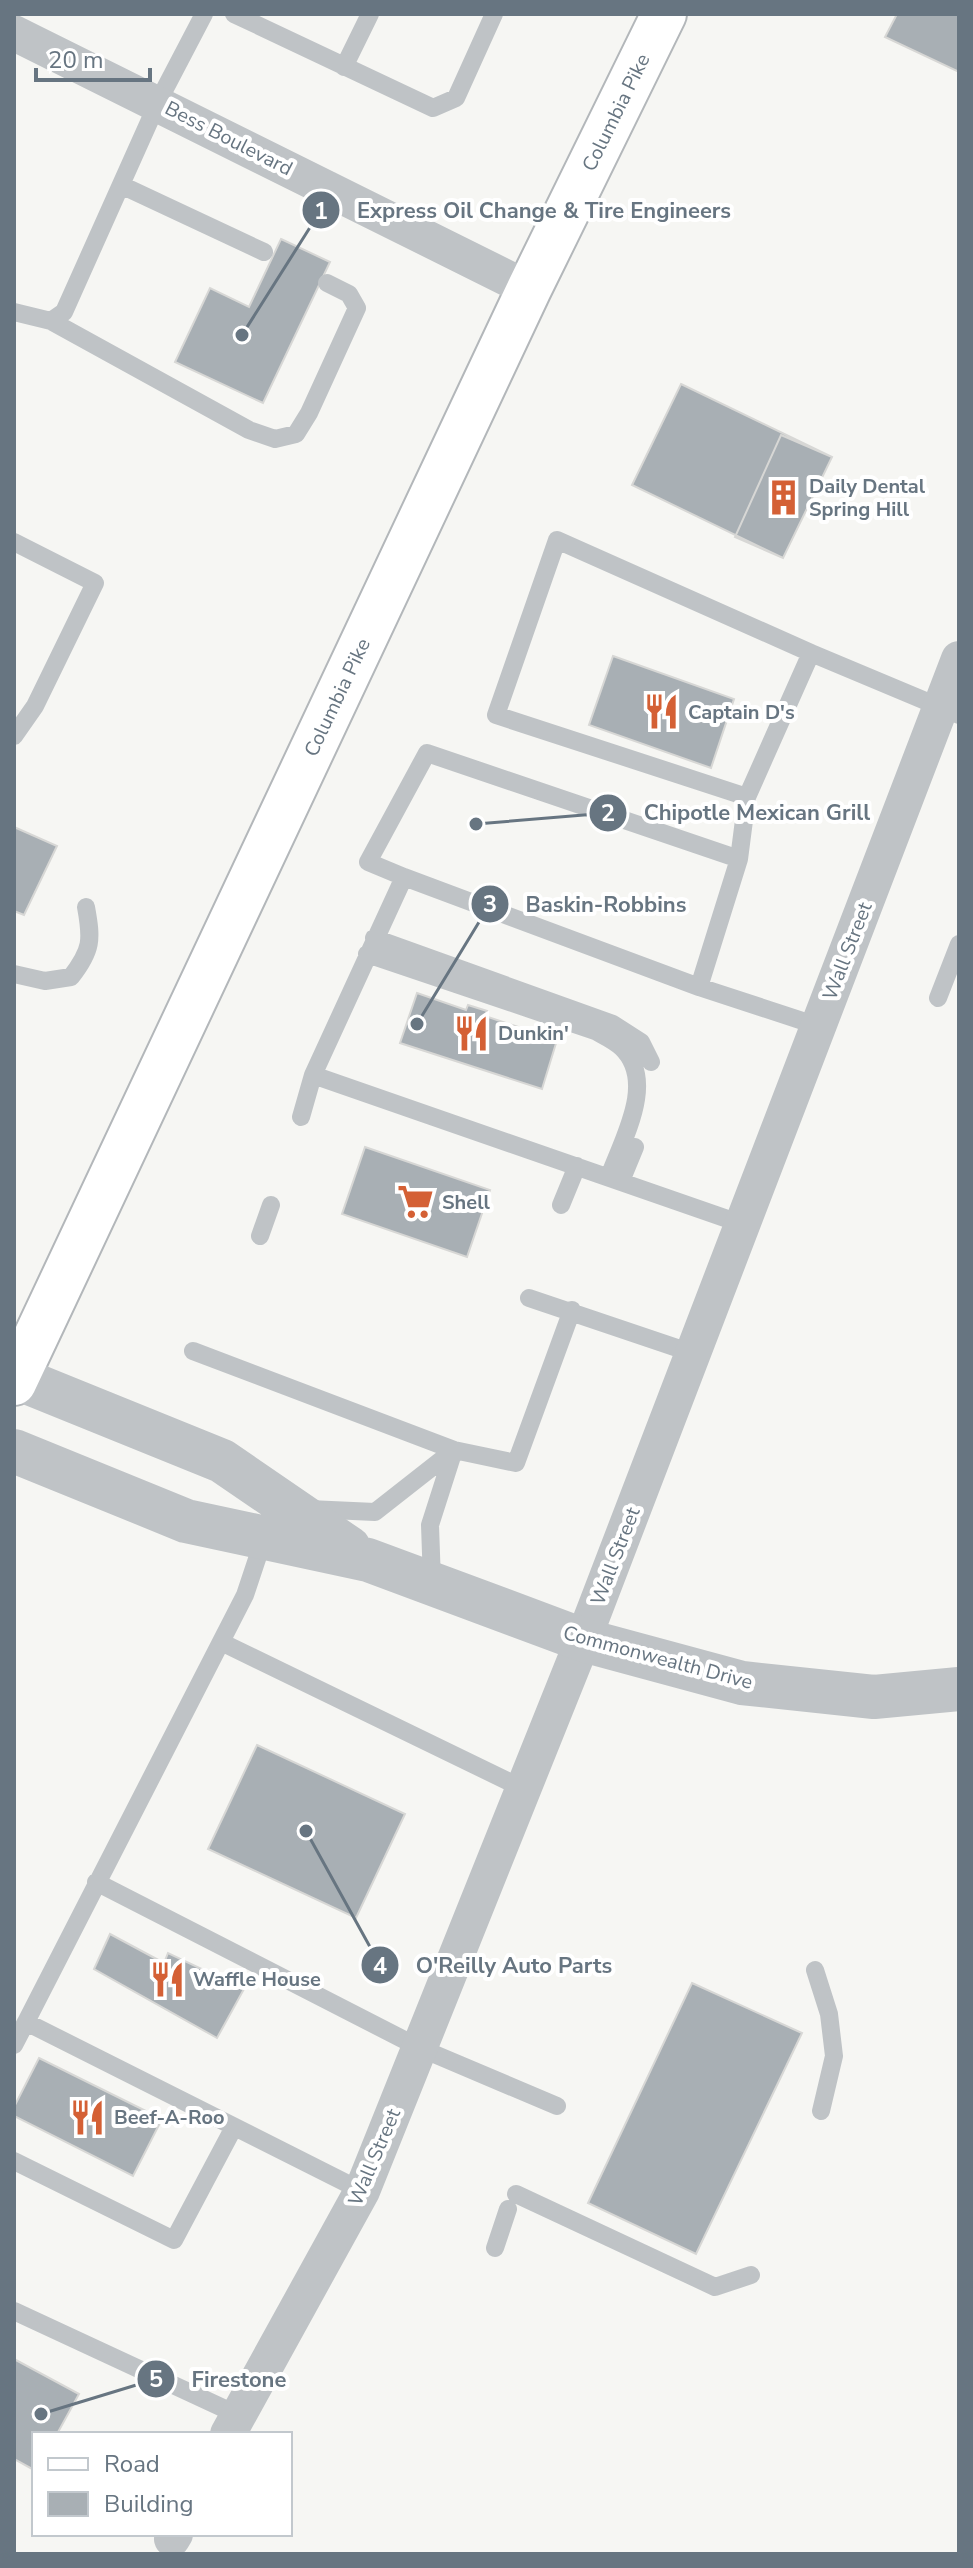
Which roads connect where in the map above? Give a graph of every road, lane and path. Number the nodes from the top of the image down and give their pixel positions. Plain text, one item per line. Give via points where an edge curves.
1 (204, 14) edge
2 (234, 14) edge
3 (370, 14) edge
4 (494, 14) edge
5 (664, 14) edge
6 (14, 33) edge
7 (344, 67) junction
8 (158, 102) junction
9 (121, 185) junction
10 (264, 252) dead end
11 (327, 283) dead end
12 (529, 289) junction
13 (14, 312) edge
14 (51, 321) junction
15 (14, 542) edge
16 (811, 653) junction
17 (959, 659) edge
18 (950, 711) edge
19 (14, 736) edge
20 (747, 797) junction
21 (739, 859) junction
22 (404, 877) junction
23 (86, 907) dead end
24 (959, 944) edge
25 (370, 946) junction
26 (14, 974) edge
27 (699, 987) junction
28 (938, 998) dead end
29 (818, 1026) junction
30 (651, 1062) dead end
31 (313, 1075) junction
32 (301, 1117) dead end
33 (635, 1147) dead end
34 (577, 1166) junction
35 (615, 1179) junction
36 (271, 1205) dead end
37 (561, 1205) dead end
38 (742, 1224) junction
39 (260, 1236) dead end
40 (529, 1298) dead end
41 (572, 1310) junction
42 (193, 1351) dead end
43 (692, 1353) junction
44 (15, 1379) edge
45 (454, 1450) junction
46 (14, 1451) edge
47 (277, 1523) junction
48 (433, 1584) junction
49 (583, 1640) junction
50 (221, 1642) junction
51 (959, 1689) edge
52 (524, 1789) junction
53 (96, 1882) junction
54 (815, 1970) dead end
55 (26, 2022) junction
56 (14, 2045) edge
57 (420, 2048) junction
58 (557, 2106) dead end
59 (821, 2111) dead end
60 (234, 2127) junction
61 (14, 2161) edge
62 (362, 2191) junction
63 (495, 2248) dead end
64 (751, 2275) dead end
65 (14, 2311) edge
66 (233, 2425) edge

1 - 8 lane
2 - 7 lane
3 - 7 lane
4 - 7 lane via 456,98 433,108
5 - 12 main road, Columbia Pike
6 - 8 street, Bess Boulevard
8 - 9 lane
8 - 12 street, Bess Boulevard
9 - 10 lane
9 - 14 lane via 64,312
11 - 14 lane via 349,294 357,308 296,434 275,439 249,430
12 - 44 main road, Columbia Pike
13 - 14 lane
15 - 19 lane via 95,583 35,706
16 - 18 lane
16 - 20 lane
16 - 20 lane via 557,540 496,715
17 - 18 street, Wall Street
18 - 29 street, Wall Street
20 - 21 lane
21 - 22 lane via 427,753 368,862
21 - 27 lane
22 - 25 lane
22 - 27 lane
23 - 26 lane via 89,954 71,977 45,981
24 - 28 lane
25 - 30 lane via 613,1024 641,1042
25 - 31 lane
25 - 35 lane via 595,1031 623,1049 638,1079
27 - 29 lane
29 - 38 street, Wall Street
31 - 32 lane
31 - 34 lane
33 - 35 lane
34 - 35 lane
34 - 37 lane
35 - 38 lane
36 - 39 lane
38 - 43 street, Wall Street
40 - 41 lane
41 - 43 lane
41 - 45 lane via 516,1463
42 - 45 lane
43 - 49 street, Wall Street
44 - 47 street, Commonwealth Drive via 222,1461
45 - 47 lane via 375,1512
45 - 48 lane via 430,1525
46 - 47 street, Commonwealth Drive via 186,1521
47 - 48 street, Commonwealth Drive
47 - 50 lane
48 - 49 street, Commonwealth Drive
49 - 51 street, Commonwealth Drive via 742,1683 874,1697
49 - 52 street, Wall Street
50 - 52 lane
50 - 53 lane
52 - 57 street, Wall Street
53 - 55 lane
53 - 57 lane
54 - 59 lane via 829,2014 834,2056
55 - 56 lane
55 - 60 lane
57 - 58 lane
57 - 62 street, Wall Street
60 - 61 lane via 174,2240
60 - 62 lane
62 - 66 street, Wall Street
63 - 64 lane via 512,2202 715,2287
65 - 66 lane

